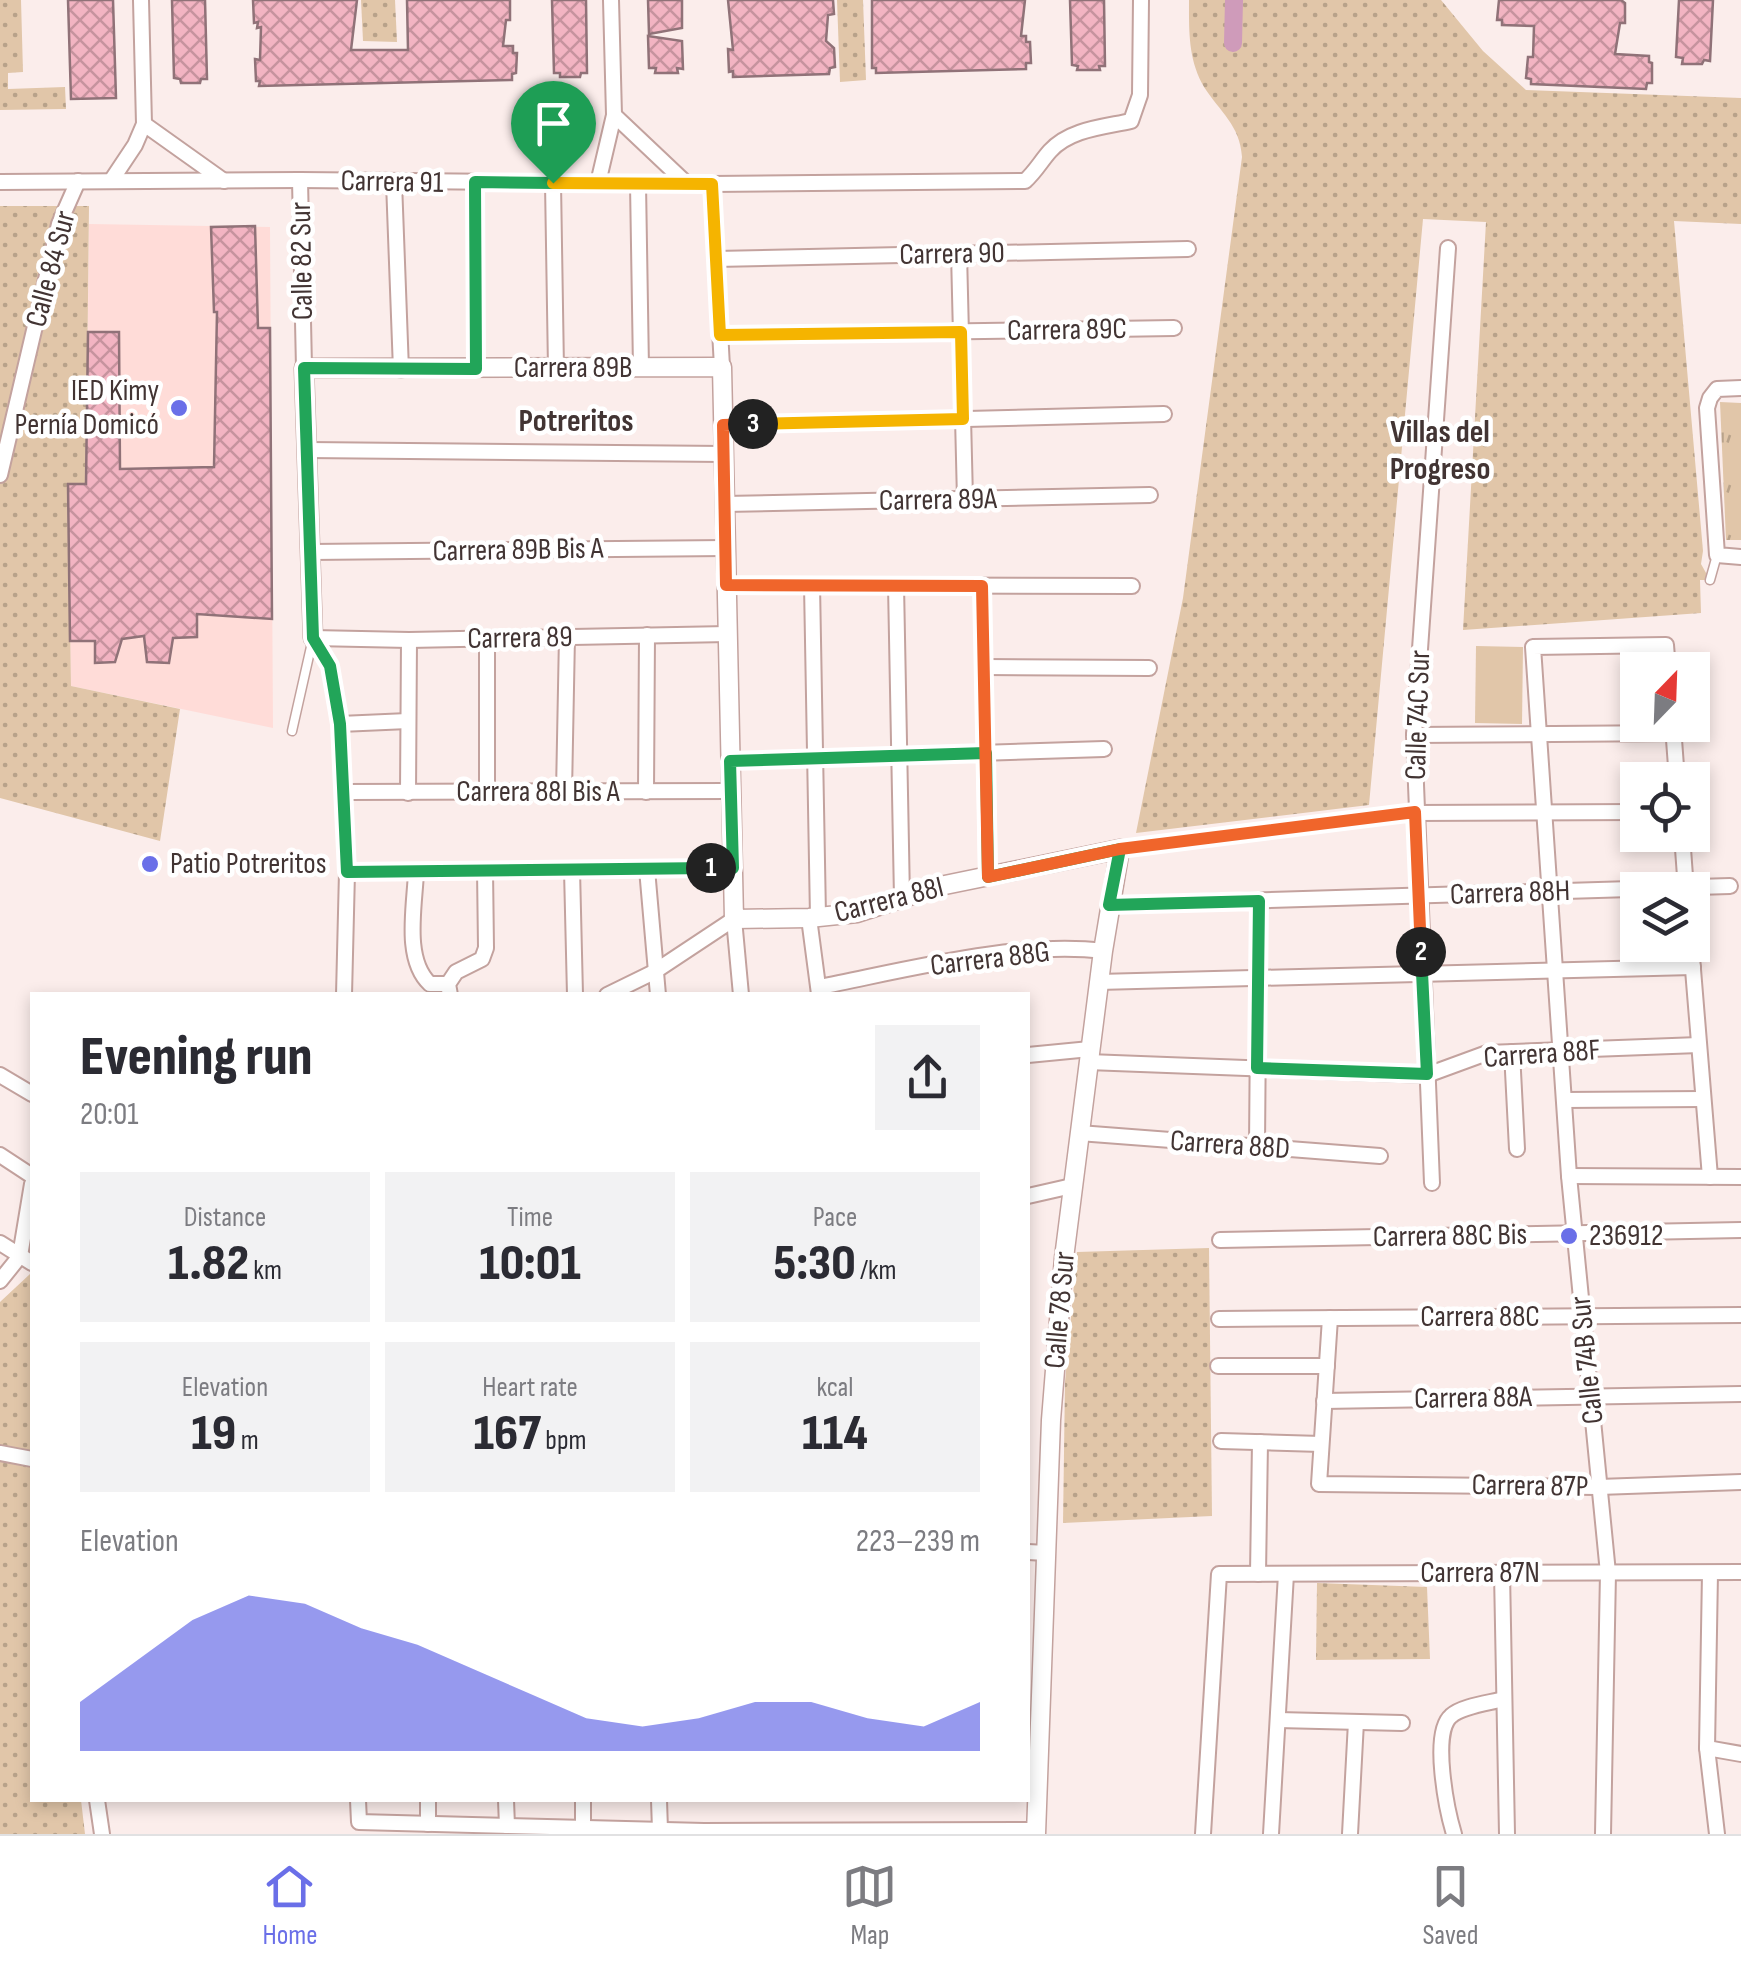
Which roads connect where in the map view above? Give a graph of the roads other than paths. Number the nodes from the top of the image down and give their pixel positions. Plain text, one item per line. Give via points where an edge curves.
1 (141, 0) edge
2 (611, 0) edge
3 (1140, 0) edge
4 (614, 116) junction
5 (144, 124) junction
6 (111, 180) junction
7 (300, 180) junction
8 (78, 181) junction
9 (0, 182) edge
10 (226, 182) junction
11 (394, 182) junction
12 (475, 182) junction
13 (553, 183) junction
14 (598, 183) junction
15 (638, 184) junction
16 (688, 184) junction
17 (712, 184) junction
18 (1188, 248) dead end
19 (1448, 248) dead end
20 (959, 253) junction
21 (716, 258) junction
22 (1174, 328) dead end
23 (961, 332) junction
24 (720, 335) junction
25 (722, 367) junction
26 (304, 368) junction
27 (556, 368) junction
28 (641, 368) junction
29 (476, 369) junction
30 (400, 370) junction
31 (1741, 388) edge
32 (1164, 414) dead end
33 (963, 419) junction
34 (723, 425) junction
35 (308, 450) junction
36 (724, 454) junction
37 (0, 474) edge
38 (1150, 495) dead end
39 (965, 499) junction
40 (725, 504) junction
41 (726, 548) junction
42 (310, 552) junction
43 (1721, 556) junction
44 (1741, 558) edge
45 (1710, 580) dead end
46 (726, 585) junction
47 (812, 585) junction
48 (896, 586) junction
49 (982, 586) junction
50 (1132, 586) dead end
51 (728, 634) junction
52 (648, 635) junction
53 (567, 636) junction
54 (313, 638) junction
55 (487, 638) junction
56 (409, 640) junction
57 (1667, 652) edge
58 (984, 667) junction
59 (1150, 668) dead end
60 (408, 721) junction
61 (340, 724) junction
62 (1620, 731) edge
63 (292, 732) dead end
64 (1538, 734) junction
65 (1414, 735) junction
66 (1104, 749) dead end
67 (986, 753) junction
68 (898, 756) junction
69 (815, 758) junction
70 (730, 761) junction
71 (731, 791) junction
72 (345, 792) junction
73 (487, 792) junction
74 (564, 792) junction
75 (646, 792) junction
76 (408, 793) junction
77 (1415, 812) junction
78 (1544, 812) junction
79 (1620, 812) edge
80 (1120, 849) junction
81 (733, 868) junction
82 (647, 869) junction
83 (484, 870) junction
84 (572, 870) junction
85 (416, 871) junction
86 (347, 872) junction
87 (988, 877) junction
88 (1730, 886) dead end
89 (1710, 887) edge
90 (1620, 890) edge
91 (1549, 892) junction
92 (1419, 896) junction
93 (902, 898) junction
94 (1259, 901) junction
95 (1109, 905) junction
96 (813, 918) junction
97 (734, 919) junction
98 (1102, 951) junction
99 (1693, 962) edge
100 (1693, 967) junction
101 (1555, 971) junction
102 (654, 972) junction
103 (1422, 974) junction
104 (1258, 978) junction
105 (1098, 982) junction
106 (452, 984) edge
107 (819, 991) edge
108 (344, 992) edge
109 (575, 992) edge
110 (613, 992) edge
111 (657, 992) edge
112 (740, 992) edge
113 (1699, 1046) junction
114 (1560, 1050) junction
115 (1512, 1052) junction
116 (1030, 1055) edge
117 (1089, 1055) junction
118 (1257, 1068) junction
119 (1427, 1074) junction
120 (0, 1075) edge
121 (30, 1093) edge
122 (1704, 1099) junction
123 (1564, 1100) junction
124 (1079, 1133) junction
125 (1256, 1146) junction
126 (1517, 1149) dead end
127 (0, 1155) edge
128 (1380, 1156) dead end
129 (30, 1175) edge
130 (1569, 1176) junction
131 (1710, 1176) junction
132 (1741, 1177) edge
133 (1432, 1183) dead end
134 (1072, 1186) junction
135 (1030, 1196) edge
136 (30, 1209) edge
137 (1741, 1230) edge
138 (1574, 1234) junction
139 (1220, 1240) dead end
140 (0, 1243) edge
141 (26, 1260) edge
142 (0, 1282) edge
143 (1741, 1315) edge
144 (1582, 1316) junction
145 (1219, 1318) dead end
146 (1330, 1318) junction
147 (1218, 1366) dead end
148 (1326, 1366) junction
149 (1741, 1394) edge
150 (1590, 1396) junction
151 (1324, 1401) junction
152 (1220, 1441) dead end
153 (1260, 1442) junction
154 (1322, 1444) junction
155 (0, 1453) edge
156 (30, 1459) edge
157 (1741, 1482) edge
158 (1599, 1487) junction
159 (1037, 1552) edge
160 (1741, 1572) edge
161 (1502, 1573) junction
162 (1608, 1573) junction
163 (1710, 1573) junction
164 (1258, 1574) junction
165 (1286, 1574) junction
166 (1504, 1699) junction
167 (1278, 1720) junction
168 (1356, 1722) junction
169 (1402, 1723) dead end
170 (1707, 1748) junction
171 (1741, 1754) edge
172 (96, 1802) edge
173 (358, 1802) edge
174 (428, 1802) edge
175 (506, 1802) edge
176 (583, 1802) edge
177 (659, 1802) edge
178 (428, 1824) junction
179 (507, 1826) junction
180 (583, 1828) junction
181 (660, 1830) junction
182 (601, 1831) edge
183 (1036, 1832) edge
184 (102, 1834) edge
185 (1203, 1834) edge
186 (1271, 1834) edge
187 (1350, 1834) edge
188 (1454, 1834) edge
189 (1507, 1834) edge
190 (1603, 1834) edge
191 (1717, 1834) edge

1 - 5 street
2 - 4 street
3 - 17 street, Carrera 91 via 1140,95 1131,121 1074,134 1025,180
4 - 14 street
4 - 16 street
5 - 6 street
5 - 10 street
6 - 8 street, Carrera 91
6 - 10 street, Carrera 91
7 - 10 street, Carrera 91
7 - 11 street, Carrera 91
7 - 26 street, Calle 82 Sur
8 - 9 street, Carrera 91
8 - 37 street, Calle 84 Sur via 59,224
11 - 12 street, Carrera 91
11 - 30 street
12 - 13 street, Carrera 91
12 - 29 street
13 - 14 street, Carrera 91
13 - 27 street
14 - 15 street, Carrera 91
15 - 16 street, Carrera 91
15 - 28 street
16 - 17 street, Carrera 91
17 - 21 street
18 - 20 street, Carrera 90
19 - 65 street, Calle 74C Sur
20 - 21 street, Carrera 90
20 - 23 street
21 - 24 street
22 - 23 street, Carrera 89C
23 - 24 street, Carrera 89C
23 - 33 street
24 - 25 street
25 - 28 street, Carrera 89B
25 - 34 street
26 - 30 street, Carrera 89B
26 - 35 street, Calle 82 Sur
27 - 28 street, Carrera 89B
27 - 29 street, Carrera 89B
29 - 30 street, Carrera 89B
31 - 43 street via 1717,389 1707,408
32 - 33 street
33 - 34 street
33 - 39 street
34 - 36 street
35 - 36 street
35 - 42 street, Calle 82 Sur
36 - 40 street
38 - 39 street, Carrera 89A
39 - 40 street, Carrera 89A
40 - 41 street
41 - 42 street, Carrera 89B Bis A
41 - 46 street
42 - 54 street, Calle 82 Sur
43 - 44 street
43 - 45 lane
46 - 47 street
46 - 51 street
47 - 48 street
47 - 69 street
48 - 49 street
48 - 68 street
49 - 50 street
49 - 58 street
51 - 52 street, Carrera 89
51 - 70 street
52 - 53 street, Carrera 89
52 - 75 street
53 - 55 street, Carrera 89
53 - 74 street
54 - 56 street, Carrera 89
54 - 61 street, Calle 82 Sur via 330,666
54 - 63 lane
55 - 56 street, Carrera 89
55 - 73 street
56 - 60 street
57 - 64 street, Calle 74B Sur via 1666,644 1533,647
58 - 59 street
58 - 67 street
60 - 61 street
60 - 76 street
61 - 72 street, Calle 82 Sur
62 - 64 street
64 - 65 street
64 - 78 street, Calle 74B Sur
65 - 77 street, Calle 74C Sur
66 - 67 street
67 - 68 street
67 - 87 street
68 - 69 street
68 - 93 street
69 - 70 street
69 - 96 street
70 - 71 street
71 - 75 street, Carrera 88I Bis A
71 - 81 street
72 - 76 street, Carrera 88I Bis A
72 - 86 street, Calle 82 Sur
73 - 74 street, Carrera 88I Bis A
73 - 76 street, Carrera 88I Bis A
74 - 75 street, Carrera 88I Bis A
77 - 78 street, Carrera 88I
77 - 80 lane, Carrera 88I
77 - 92 street, Calle 74C Sur
78 - 79 street, Carrera 88I
78 - 91 street, Calle 74B Sur
80 - 87 street, Carrera 88I
80 - 95 street, Calle 78 Sur
81 - 82 street
81 - 97 street
82 - 84 street
82 - 102 street
83 - 84 street
83 - 85 street
83 - 106 street via 486,948
84 - 109 street
85 - 86 street
85 - 106 street via 414,950 430,984
86 - 108 street, Calle 82 Sur
87 - 93 street, Carrera 88I
88 - 89 street, Carrera 88H
90 - 91 street, Carrera 88H
91 - 92 street, Carrera 88H
91 - 101 street, Calle 74B Sur
92 - 94 street, Carrera 88H
92 - 103 street, Calle 74C Sur
93 - 96 street, Carrera 88I
94 - 95 street, Carrera 88H
94 - 104 street
95 - 98 street, Calle 78 Sur
96 - 97 street, Carrera 88I
96 - 107 street
97 - 102 street
97 - 112 street
98 - 105 street, Calle 78 Sur
98 - 107 street, Carrera 88G via 1035,951 945,963
99 - 100 street
100 - 101 street
100 - 113 street
101 - 103 street
101 - 114 street, Calle 74B Sur
102 - 110 street
102 - 111 street
103 - 104 street
103 - 119 street, Calle 74C Sur
104 - 105 street
104 - 118 street
105 - 117 street, Calle 78 Sur
113 - 114 street, Carrera 88F
113 - 122 street
114 - 115 street, Carrera 88F
114 - 123 street, Calle 74B Sur
115 - 119 street, Carrera 88F via 1487,1053
115 - 126 street
116 - 117 street, Carrera 88F
117 - 118 street, Carrera 88F
117 - 124 street, Calle 78 Sur
118 - 119 street, Carrera 88F
118 - 125 street
119 - 133 street, Calle 74C Sur
120 - 121 street
122 - 123 street
122 - 131 street
123 - 130 street, Calle 74B Sur
124 - 125 street, Carrera 88D
124 - 134 street, Calle 78 Sur
125 - 128 street, Carrera 88D
127 - 129 street
130 - 131 street
130 - 138 street, Calle 74B Sur
131 - 132 street
134 - 135 street
134 - 159 street, Calle 78 Sur
136 - 141 street
137 - 138 street, Carrera 88C Bis
138 - 139 street, Carrera 88C Bis
138 - 144 street, Calle 74B Sur
140 - 141 street
141 - 142 street
143 - 144 street, Carrera 88C
144 - 146 street, Carrera 88C
144 - 150 street, Calle 74B Sur
145 - 146 street, Carrera 88C
146 - 148 street
147 - 148 street
148 - 151 street
149 - 150 street, Carrera 88A
150 - 151 street, Carrera 88A
150 - 158 street, Calle 74B Sur
151 - 154 street
152 - 153 street
153 - 154 street
153 - 164 street
154 - 158 street, Carrera 87P via 1319,1484
155 - 156 street
157 - 158 street, Carrera 87P
158 - 162 street, Calle 74B Sur
159 - 183 street, Calle 78 Sur
160 - 163 street, Carrera 87N
161 - 162 street, Carrera 87N
161 - 165 street, Carrera 87N
161 - 166 street
162 - 163 street, Carrera 87N
162 - 190 street, Calle 74B Sur
163 - 170 street
164 - 165 street, Carrera 87N
164 - 185 street, Carrera 87N via 1219,1574
165 - 167 street
166 - 188 street via 1454,1713 1445,1725 1443,1782
166 - 189 street
167 - 168 street
167 - 186 street
168 - 169 street
168 - 187 street
170 - 171 street
170 - 191 street
172 - 184 street
173 - 178 street via 359,1822
174 - 178 street
175 - 179 street
176 - 180 street
177 - 181 street
178 - 179 street
179 - 180 street
180 - 182 street
181 - 182 street
181 - 183 street

